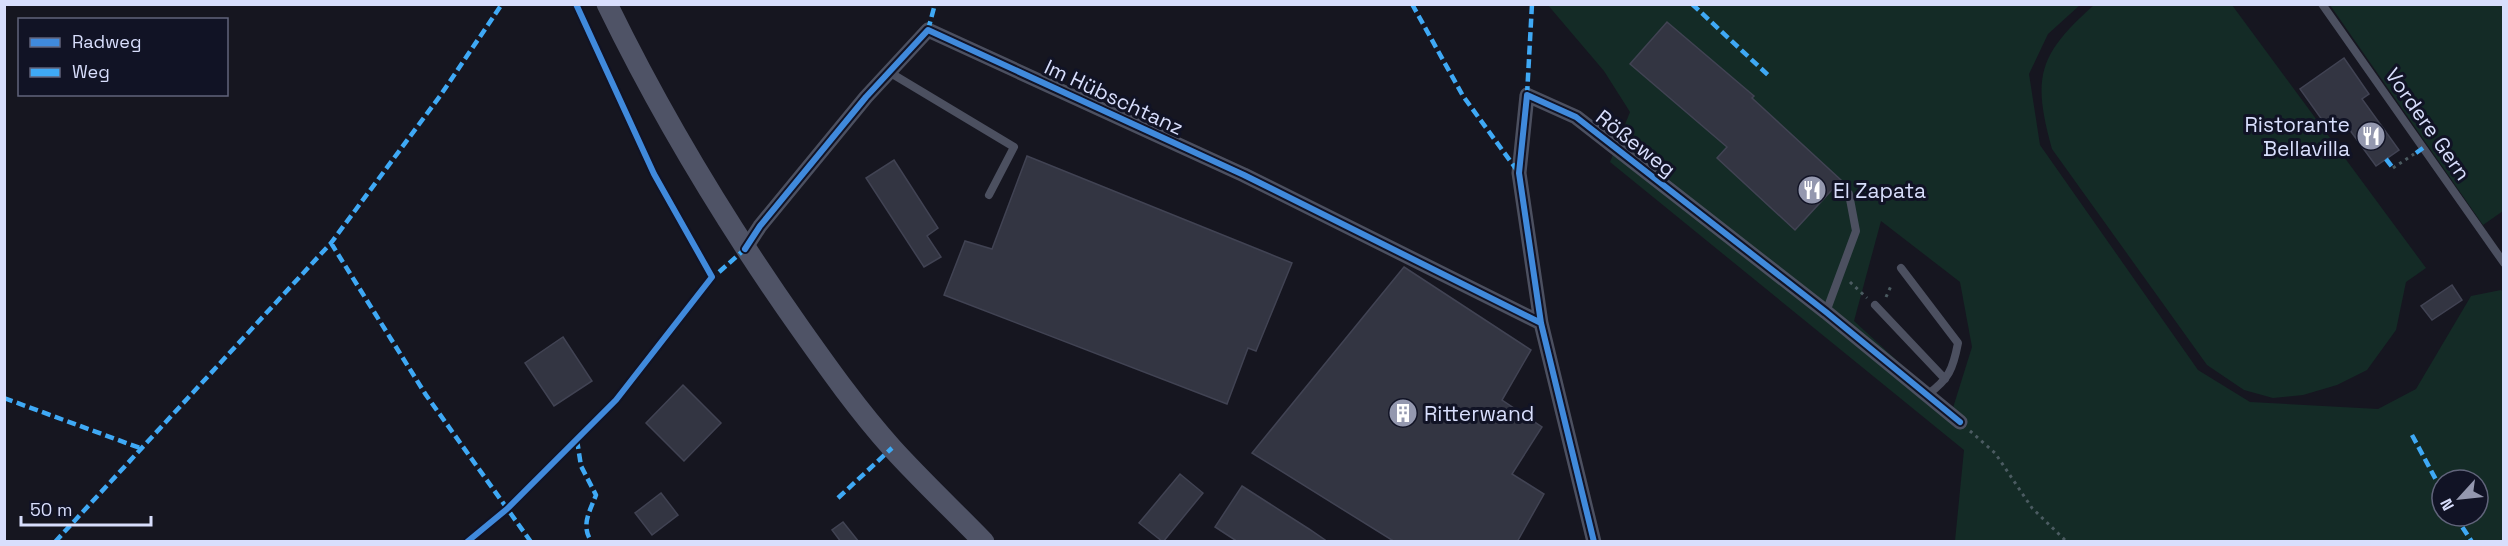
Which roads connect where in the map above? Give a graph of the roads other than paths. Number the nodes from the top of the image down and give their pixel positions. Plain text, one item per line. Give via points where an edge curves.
1 (607, 4) edge
2 (2322, 4) edge
3 (888, 72) junction
4 (1849, 194) dead end
5 (989, 195) dead end
6 (745, 249) junction
7 (2504, 263) edge
8 (1901, 268) dead end
9 (1875, 305) dead end
10 (1826, 312) junction
11 (1541, 323) junction
12 (1945, 379) junction
13 (1927, 395) junction
14 (1960, 422) road end
15 (984, 542) edge
16 (1594, 542) edge

1 - 6 street via 680,140
2 - 7 lane, Vordere Gern
3 - 5 lane via 1014,147
3 - 6 street, Im Hübschtanz
3 - 11 street, Im Hübschtanz via 928,30 1244,175
4 - 10 lane via 1856,231
6 - 15 street via 841,385 892,448
8 - 12 lane via 1958,343 1953,367
9 - 12 lane
10 - 11 street, Rößeweg via 1576,117 1527,95 1519,172
10 - 13 street, Rößeweg
11 - 16 street, Rößeweg
12 - 13 lane
13 - 14 street, Rößeweg

